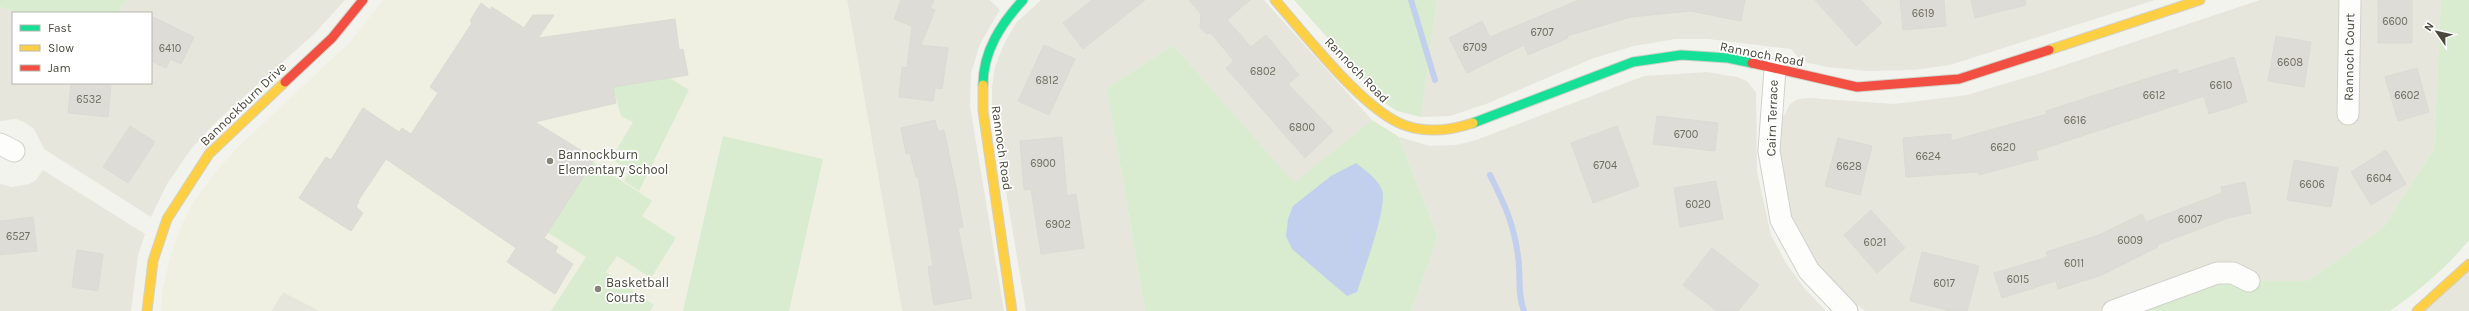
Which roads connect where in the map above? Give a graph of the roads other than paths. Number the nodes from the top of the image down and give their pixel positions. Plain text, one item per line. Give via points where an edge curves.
1 (363, 0) edge
2 (1023, 0) edge
3 (1275, 0) edge
4 (2200, 0) edge
5 (2350, 0) edge
6 (1775, 69) junction
7 (2348, 114) dead end
8 (2469, 264) edge
9 (2248, 281) dead end
10 (147, 311) edge
11 (1012, 311) edge
12 (1847, 311) edge
13 (2113, 311) edge
14 (2417, 311) edge

1 - 10 street, Bannockburn Drive via 332,38 209,154 166,219 153,261
2 - 11 street, Rannoch Road via 1009,16 989,48 983,76 983,111
3 - 6 street, Rannoch Road via 1357,92 1380,113 1405,126 1421,130 1435,131 1471,124 1633,62 1658,56 1728,58
4 - 6 street, Rannoch Road via 1959,79 1857,87
5 - 7 street, Rannoch Court
6 - 12 street, Cairn Terrace via 1768,151 1781,220 1808,271
8 - 14 street
9 - 13 street via 2233,273 2217,273

